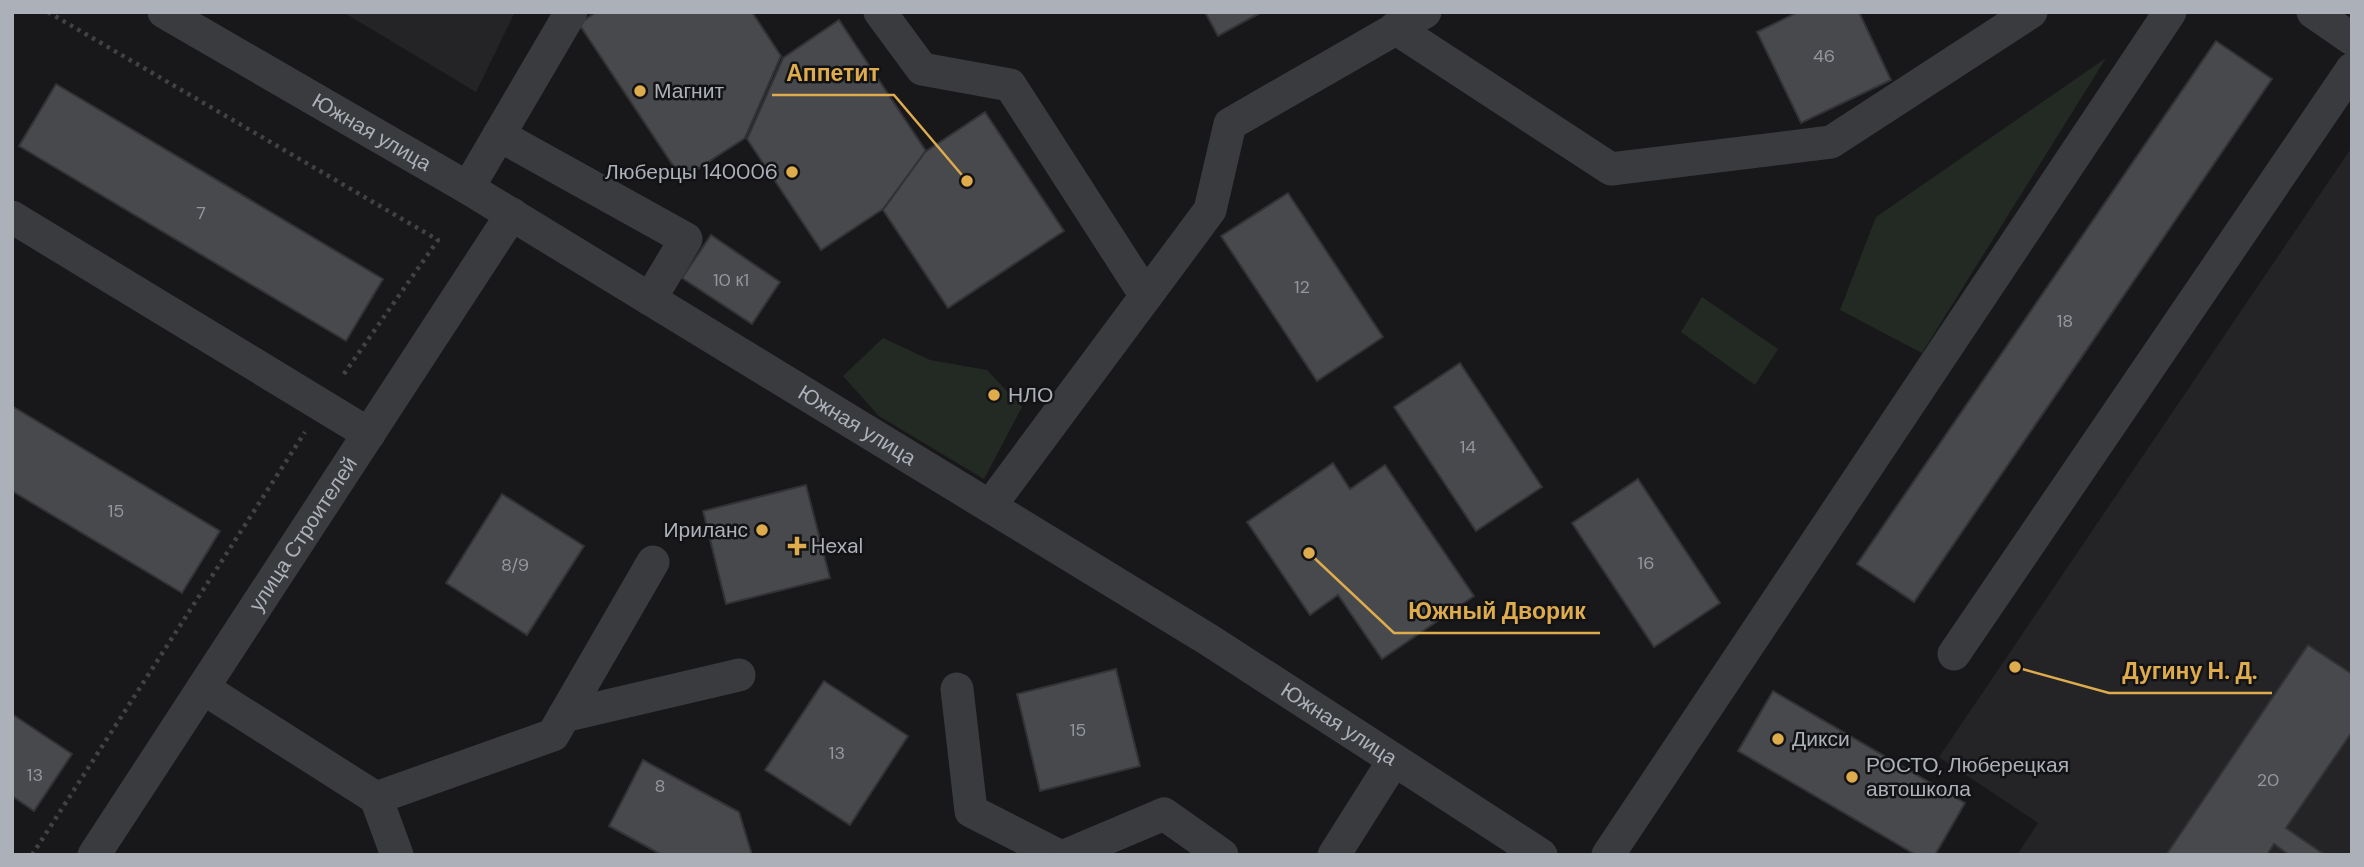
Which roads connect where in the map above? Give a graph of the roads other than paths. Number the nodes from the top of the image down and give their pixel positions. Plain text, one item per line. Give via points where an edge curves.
1 (164, 12) edge
2 (571, 12) edge
3 (880, 12) edge
4 (1425, 12) edge
5 (2031, 12) edge
6 (2170, 12) edge
7 (2313, 12) edge
8 (1395, 28) junction
9 (2352, 39) edge
10 (2352, 69) edge
11 (499, 135) junction
12 (468, 188) junction
13 (512, 214) junction
14 (12, 217) edge
15 (1146, 296) junction
16 (650, 299) junction
17 (369, 434) junction
18 (990, 506) junction
19 (653, 562) dead end
20 (1954, 654) dead end
21 (739, 675) dead end
22 (203, 688) junction
23 (957, 689) dead end
24 (564, 716) junction
25 (1394, 760) junction
26 (376, 798) junction
27 (94, 855) edge
28 (397, 855) edge
29 (1058, 855) edge
30 (1067, 855) edge
31 (1222, 855) edge
32 (1334, 855) edge
33 (1541, 855) edge
34 (1608, 855) edge

1 - 12 street, Южная улица
2 - 11 street
3 - 15 street via 922,69 1010,85
4 - 8 street
5 - 8 street via 1831,142 1611,169
6 - 34 street
7 - 9 street
8 - 15 street via 1230,124 1210,210
10 - 20 street
11 - 12 street
11 - 16 street via 687,239
12 - 13 street, Южная улица
13 - 16 street, Южная улица
13 - 17 street, улица Строителей
14 - 17 street
15 - 18 street
16 - 18 street, Южная улица
17 - 22 street, улица Строителей
18 - 25 street, Южная улица
19 - 24 street
21 - 24 street
22 - 26 street
22 - 27 street, улица Строителей
23 - 29 street via 971,811
24 - 26 street via 554,734
25 - 32 street
25 - 33 street, Южная улица
26 - 28 street
30 - 31 street via 1164,814

